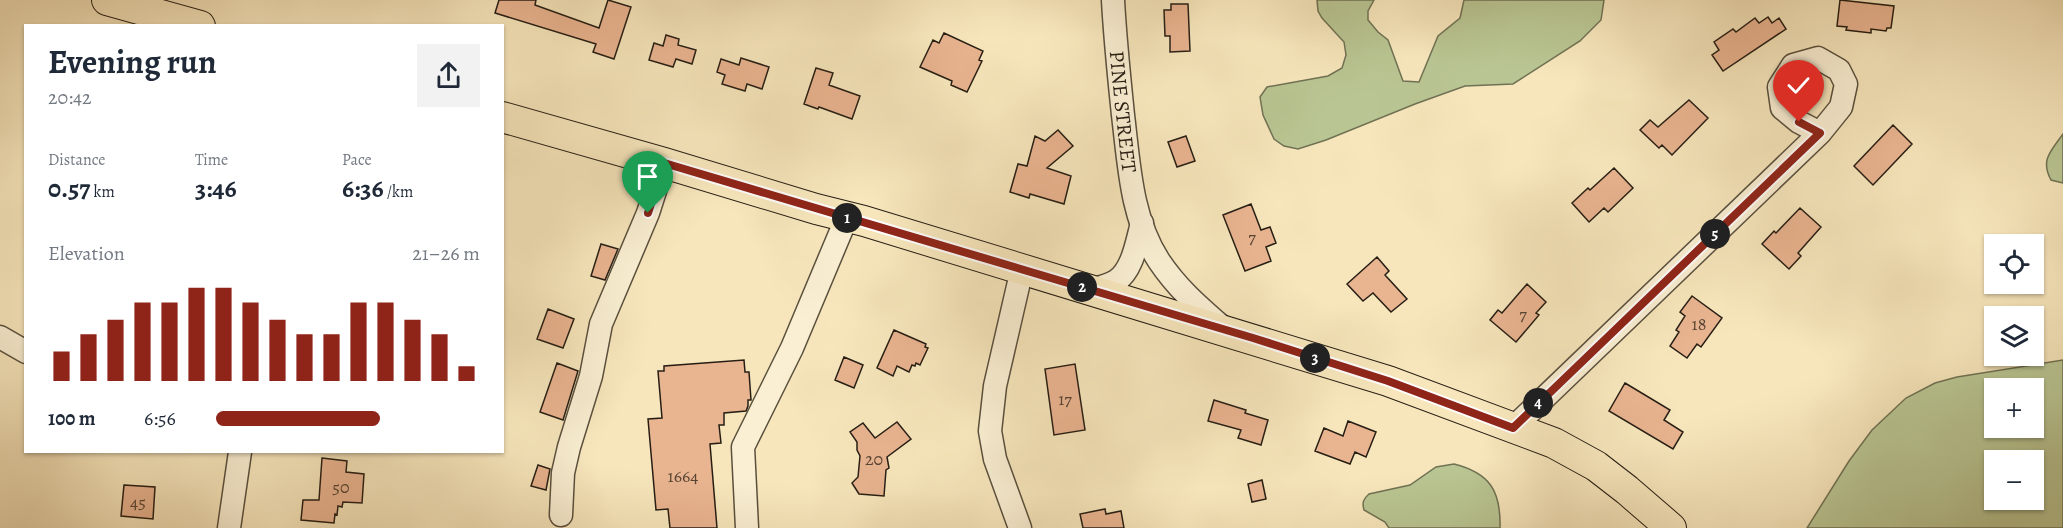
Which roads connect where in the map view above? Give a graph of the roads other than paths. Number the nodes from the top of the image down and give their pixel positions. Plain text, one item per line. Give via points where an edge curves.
1 (107, 0) edge
2 (1113, 0) edge
3 (193, 24) edge
4 (504, 118) edge
5 (1820, 133) dead end
6 (664, 163) junction
7 (847, 218) junction
8 (1142, 223) junction
9 (1022, 270) junction
10 (1093, 290) junction
11 (1226, 330) junction
12 (0, 337) edge
13 (24, 351) edge
14 (1513, 428) junction
15 (240, 453) edge
16 (561, 516) dead end
17 (229, 528) edge
18 (747, 528) edge
19 (1020, 528) edge
20 (1671, 528) edge

1 - 3 main road
2 - 8 street, PINE STREET via 1131,185
4 - 6 main road
5 - 14 street
6 - 7 main road
6 - 16 street via 648,213 602,324 563,473
7 - 9 main road
7 - 18 street via 792,348 743,447
8 - 10 street via 1128,266 1117,280
8 - 11 street, PINE STREET via 1158,259 1185,296
9 - 10 main road
9 - 19 street via 995,386 990,431 995,459
10 - 11 main road
11 - 14 main road via 1388,381
12 - 13 street
14 - 20 main road via 1554,443 1596,466
15 - 17 street

